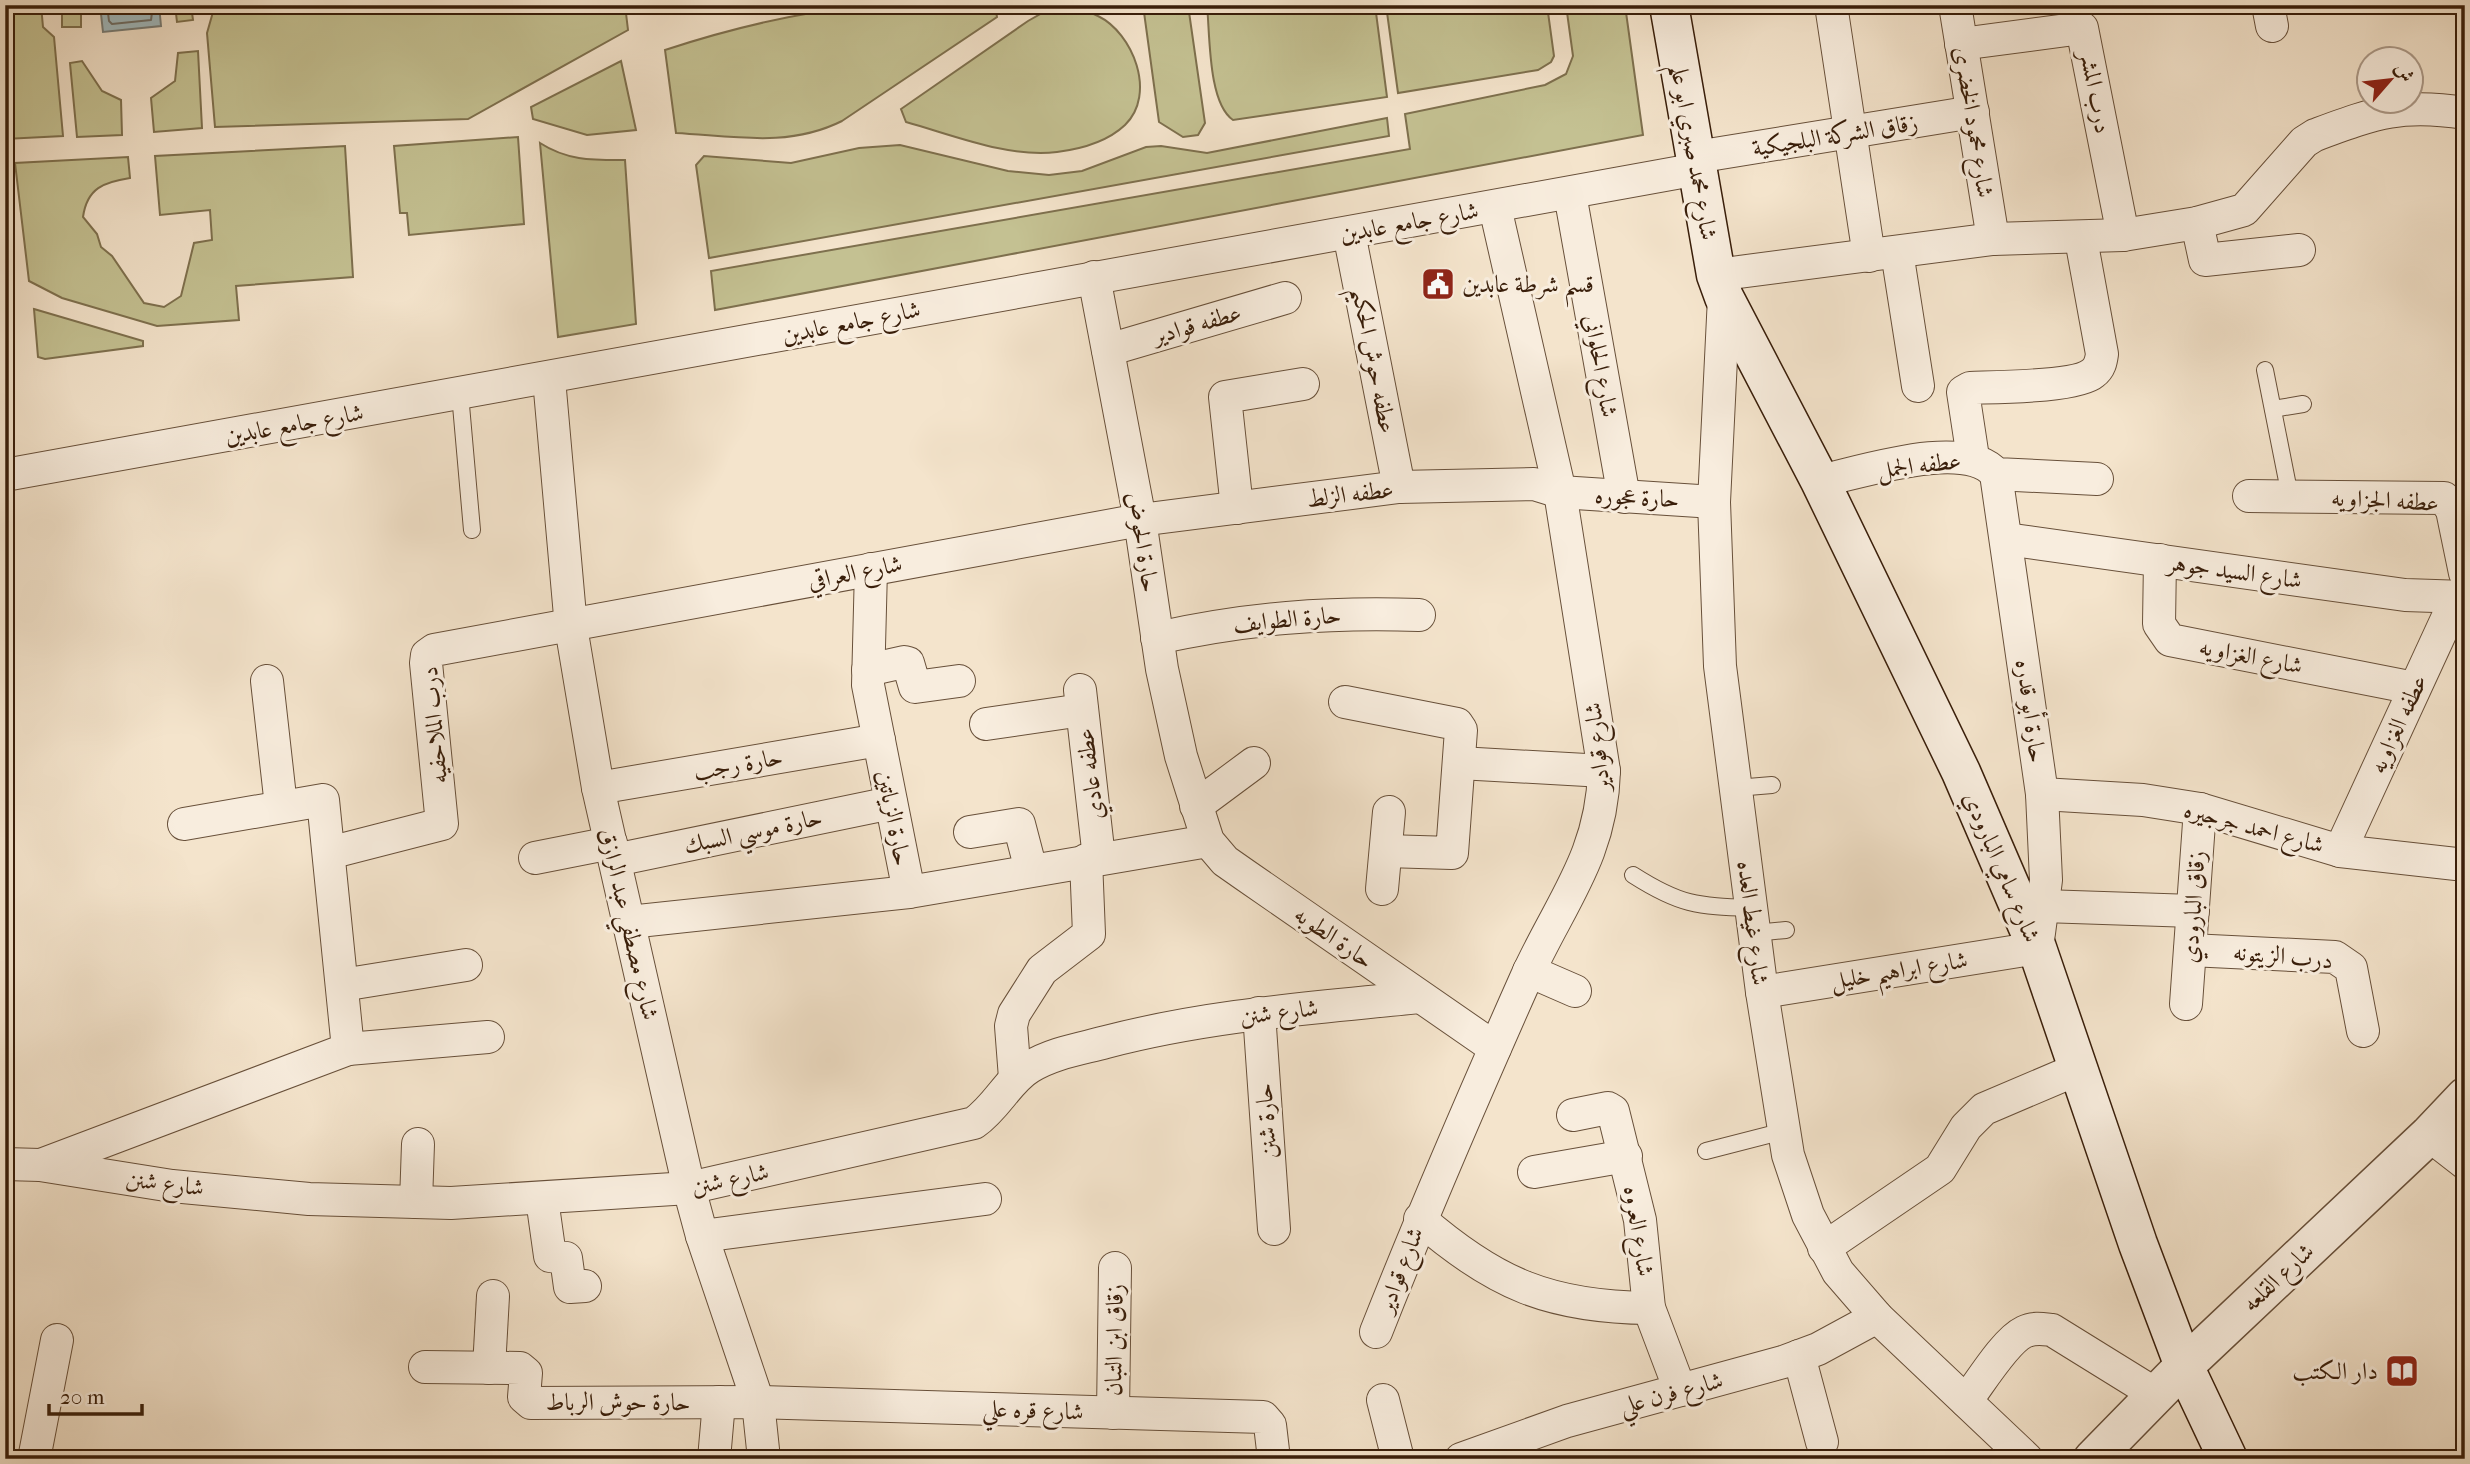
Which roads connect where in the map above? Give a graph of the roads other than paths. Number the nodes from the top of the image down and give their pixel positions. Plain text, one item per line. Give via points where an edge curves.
1 (1831, 5) edge
2 (1955, 5) edge
3 (1677, 7) edge
4 (1961, 44) junction
5 (1973, 112) junction
6 (2465, 113) edge
7 (1851, 133) junction
8 (1697, 163) junction
9 (1570, 194) junction
10 (1495, 207) junction
11 (2197, 223) junction
12 (1349, 233) junction
13 (2123, 235) junction
14 (2081, 239) junction
15 (1993, 240) junction
16 (2299, 250) dead end
17 (1883, 254) junction
18 (1094, 277) junction
19 (1720, 286) junction
20 (1285, 298) dead end
21 (1108, 350) junction
22 (2265, 370) dead end
23 (549, 379) junction
24 (1303, 384) dead end
25 (1918, 386) dead end
26 (460, 394) junction
27 (2303, 404) dead end
28 (2273, 409) junction
29 (1985, 466) junction
30 (5, 475) edge
31 (2097, 479) dead end
32 (1820, 481) junction
33 (1399, 487) junction
34 (1560, 492) junction
35 (1625, 496) junction
36 (2249, 496) dead end
37 (2290, 496) junction
38 (1714, 502) junction
39 (1237, 508) junction
40 (1140, 520) junction
41 (472, 530) dead end
42 (2006, 539) junction
43 (2160, 560) junction
44 (871, 569) junction
45 (2462, 589) edge
46 (1419, 615) dead end
47 (571, 626) junction
48 (1157, 638) junction
49 (867, 670) junction
50 (267, 681) dead end
51 (959, 681) dead end
52 (2414, 688) junction
53 (1345, 702) dead end
54 (986, 724) dead end
55 (879, 740) junction
56 (1459, 762) junction
57 (1254, 763) dead end
58 (1604, 771) junction
59 (1772, 785) dead end
60 (598, 788) junction
61 (1736, 788) junction
62 (2042, 794) junction
63 (891, 803) junction
64 (281, 806) junction
65 (1196, 806) junction
66 (2200, 810) junction
67 (1389, 812) dead end
68 (184, 824) dead end
69 (970, 832) dead end
70 (1208, 841) junction
71 (613, 851) junction
72 (1385, 851) junction
73 (2340, 851) junction
74 (329, 853) junction
75 (535, 858) dead end
76 (1093, 859) junction
77 (2465, 865) edge
78 (1031, 870) junction
79 (1633, 875) dead end
80 (1382, 888) dead end
81 (909, 892) junction
82 (2043, 906) junction
83 (2193, 912) junction
84 (1753, 920) junction
85 (629, 922) junction
86 (1786, 930) dead end
87 (2037, 948) junction
88 (2190, 950) junction
89 (466, 965) dead end
90 (1529, 971) junction
91 (342, 985) junction
92 (1575, 991) dead end
93 (1762, 992) junction
94 (1419, 997) junction
95 (2186, 1004) dead end
96 (1259, 1013) junction
97 (2363, 1031) dead end
98 (488, 1037) dead end
99 (1495, 1048) junction
100 (348, 1049) junction
101 (2078, 1069) junction
102 (1015, 1078) junction
103 (2465, 1097) edge
104 (1573, 1115) dead end
105 (1784, 1131) junction
106 (2429, 1135) junction
107 (418, 1144) dead end
108 (1706, 1151) dead end
109 (1626, 1156) junction
110 (2465, 1163) edge
111 (5, 1164) edge
112 (40, 1165) junction
113 (1534, 1172) dead end
114 (689, 1188) junction
115 (542, 1199) junction
116 (985, 1199) dead end
117 (416, 1202) junction
118 (1420, 1219) junction
119 (1274, 1229) dead end
120 (702, 1236) junction
121 (1824, 1248) junction
122 (1115, 1268) dead end
123 (585, 1286) dead end
124 (494, 1296) dead end
125 (1649, 1308) junction
126 (1877, 1317) junction
127 (1376, 1332) dead end
128 (57, 1340) dead end
129 (1799, 1356) junction
130 (2184, 1366) junction
131 (425, 1367) dead end
132 (489, 1368) junction
133 (1680, 1390) junction
134 (2157, 1395) junction
135 (1383, 1400) dead end
136 (1966, 1401) junction
137 (719, 1402) junction
138 (758, 1402) junction
139 (1113, 1413) junction
140 (1822, 1442) dead end
141 (34, 1459) edge
142 (714, 1459) edge
143 (764, 1459) edge
144 (1274, 1459) edge
145 (1398, 1459) edge
146 (1461, 1459) edge
147 (2027, 1459) edge
148 (2093, 1459) edge
149 (2228, 1459) edge

1 - 7 street
2 - 4 street, شارع محمود الخضرى
3 - 8 main road, شارع محمد صبري ابو علم
4 - 5 street, شارع محمود الخضرى
4 - 13 street, درب المشر via 2082,27
5 - 7 street, زقاق الشركة البلجيكية
5 - 15 street, شارع محمود الخضرى
6 - 11 street via 2426,107 2392,110 2315,135 2244,210
7 - 8 street, زقاق الشركة البلجيكية
7 - 17 street
8 - 9 street, شارع جامع عابدين
8 - 19 main road, شارع محمد صبري ابو علم
9 - 10 street, شارع جامع عابدين
9 - 35 street, شارع الحلواني
10 - 12 street, شارع جامع عابدين
10 - 34 street, شارع قوادير
11 - 13 street
11 - 16 street via 2205,260
12 - 18 street, شارع جامع عابدين
12 - 33 street, عطفه حوش الحكيم
13 - 14 street
14 - 15 street
14 - 29 street, حارة أبو قدره via 2102,354 2100,365 2093,373 2064,382 1963,392
15 - 17 street
17 - 19 street
17 - 25 street
18 - 21 street, حارة الحوض
18 - 23 street, شارع جامع عابدين
19 - 32 main road, شارع سامي البارودي
19 - 38 street, شارع غيط العده
20 - 21 street, عطفه قوادير
21 - 40 street, حارة الحوض
22 - 28 lane
23 - 26 street, شارع جامع عابدين
23 - 47 street, شارع مصطفي عبد الرازق
24 - 39 street via 1225,397
26 - 30 street, شارع جامع عابدين
26 - 41 lane
27 - 28 lane
28 - 37 lane
29 - 31 street, عطفه الجمل
29 - 32 street, عطفه الجمل via 1931,458
29 - 42 street, حارة أبو قدره
32 - 87 main road, شارع سامي البارودي via 1961,772
33 - 34 street, عطفه الزلط via 1506,483 1534,484
33 - 39 street, عطفه الزلط
34 - 35 street, حارة عجوره
34 - 58 street, شارع قوادير
35 - 38 street, حارة عجوره
36 - 37 street, عطفه الجزاويه
37 - 45 street, عطفه الجزاويه via 2444,498 2452,510
38 - 61 street, شارع غيط العده via 1720,666
39 - 40 street, عطفه الزلط
40 - 44 street, شارع العراقي
40 - 48 street, حارة الحوض
42 - 43 street, شارع السيد جوهر
42 - 62 street, حارة أبو قدره
43 - 45 street, شارع السيد جوهر via 2405,596
43 - 52 street, شارع الغزاويه via 2159,624 2170,640
44 - 47 street, شارع العراقي
44 - 49 street, حارة الزياتين
45 - 52 street, عطفه الغزاويه
46 - 48 street, حارة الطوايف via 1277,617
47 - 60 street, شارع مصطفي عبد الرازق
47 - 74 street, درب الملاحفيه via 434,650 427,655 442,824
48 - 65 street, حارة الحوض
49 - 51 street via 904,662 915,687
49 - 55 street, حارة الزياتين
50 - 64 street
52 - 73 street, عطفه الغزاويه
53 - 56 street via 1460,726
54 - 76 street, عطفه عادي via 1081,700
55 - 60 street, حارة رجب
55 - 63 street, حارة الزياتين
56 - 58 street
56 - 72 street via 1452,853
57 - 65 street
58 - 90 street, شارع قوادير via 1597,832 1579,877
59 - 61 lane
60 - 71 street, شارع مصطفي عبد الرازق
61 - 84 street, شارع غيط العده
62 - 66 street, شارع احمد جرجيره via 2143,800
62 - 82 street, حارة أبو قدره
63 - 71 street, حارة موسي السبك
63 - 81 street, حارة الزياتين
64 - 68 street
64 - 74 street via 321,799
65 - 70 street, حارة الطوبه
66 - 73 street, شارع احمد جرجيره
66 - 83 street, زقاق البارودي
67 - 72 street
69 - 78 street via 1019,824
70 - 76 street, حارة الزياتين
70 - 94 street, حارة الطوبه via 1225,861
71 - 75 street, حارة موسي السبك
71 - 85 street, شارع مصطفي عبد الرازق
72 - 80 street
73 - 77 street, شارع احمد جرجيره
74 - 91 street
76 - 78 street, حارة الزياتين
76 - 102 street, عطفه عادي via 1089,934 1042,970 1014,1014
78 - 81 street, حارة الزياتين
79 - 84 lane via 1681,902
81 - 85 street
82 - 83 street
82 - 87 street, حارة أبو قدره
83 - 88 street, زقاق البارودي
84 - 86 lane
84 - 93 street, شارع غيط العده
85 - 114 street, شارع مصطفي عبد الرازق
87 - 93 street, شارع ابراهيم خليل
87 - 101 main road, شارع سامي البارودي
88 - 95 street, زقاق البارودي
88 - 97 street, درب الزيتونه via 2335,957 2351,968
89 - 91 street
90 - 92 street
90 - 99 street, شارع قوادير
91 - 100 street
93 - 105 street, شارع غيط العده
94 - 96 street, شارع شنن
94 - 99 street, حارة الطوبه
96 - 102 street, شارع شنن via 1142,1033 1048,1057
96 - 119 street, حارة شنن
98 - 100 street
99 - 118 street, شارع قوادير
100 - 112 street
101 - 121 street via 1984,1109 1966,1127 1940,1169
101 - 130 main road, شارع سامي البارودي
102 - 114 street, شارع شنن via 992,1110 974,1123
103 - 106 main road, شارع القلعه
104 - 109 street, شارع العروه via 1611,1108
105 - 108 lane
105 - 121 street, شارع غيط العده via 1808,1215
106 - 110 street
106 - 130 main road, شارع القلعه
107 - 117 street
109 - 113 street
109 - 125 street, شارع العروه via 1640,1220
111 - 112 street, شارع شنن
112 - 117 street, شارع شنن via 172,1186 309,1199
114 - 115 street, شارع شنن
114 - 120 street, شارع مصطفي عبد الرازق
115 - 117 street, شارع شنن
115 - 123 street via 550,1256 566,1258 570,1287
116 - 120 street
118 - 125 street via 1459,1253 1503,1279 1563,1300
118 - 127 street, شارع قوادير
120 - 138 street, شارع مصطفي عبد الرازق
121 - 126 street, شارع غيط العده via 1838,1272
122 - 139 street, زقاق ابن التبان
124 - 132 street
125 - 133 street, شارع العروه
126 - 129 street, شارع فرن علي
126 - 136 street, شارع غيط العده
128 - 141 street
129 - 133 street, شارع فرن علي
129 - 140 street
130 - 134 main road, شارع القلعه
130 - 149 main road, شارع سامي البارودي
131 - 132 street, حارة حوش الرباط
132 - 137 street, حارة حوش الرباط via 524,1370 524,1396 531,1403
133 - 146 street, شارع فرن علي via 1567,1421
134 - 136 street via 2052,1330 2035,1328 2022,1332 2010,1344
134 - 148 main road, شارع القلعه
135 - 145 street
136 - 147 street, شارع غيط العده
137 - 138 street, حارة حوش الرباط
137 - 142 street
138 - 139 street, شارع قره علي
138 - 143 street, شارع مصطفي عبد الرازق
139 - 144 street, شارع قره علي via 1263,1417 1270,1425

